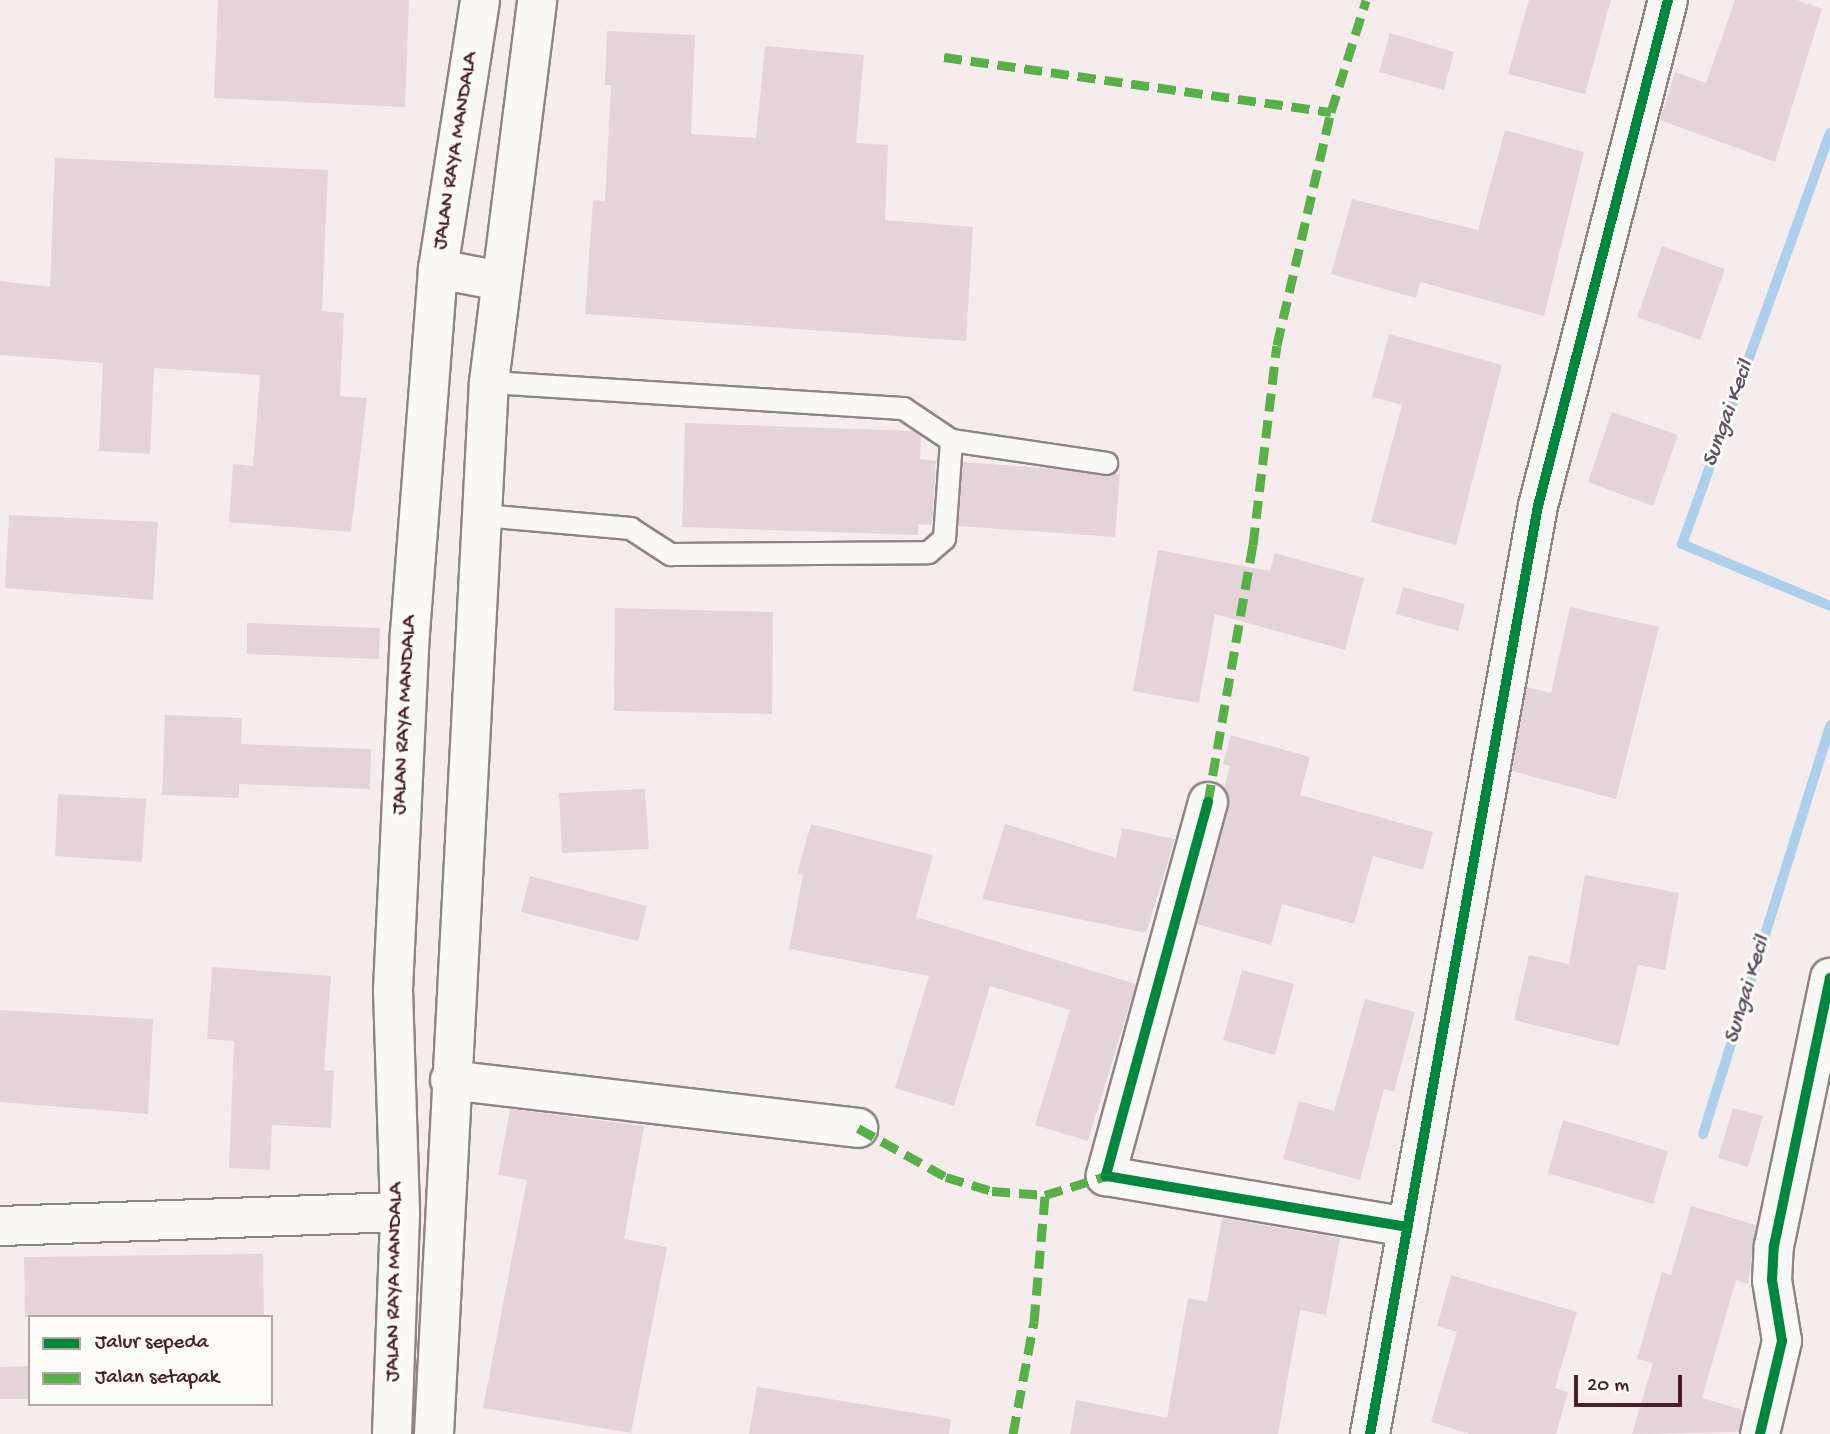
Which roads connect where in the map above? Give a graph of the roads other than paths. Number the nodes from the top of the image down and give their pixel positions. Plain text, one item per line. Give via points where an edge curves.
1 (480, 0) edge
2 (537, 0) edge
3 (1668, 0) edge
4 (438, 269) junction
5 (501, 281) junction
6 (489, 382) junction
7 (951, 440) junction
8 (1106, 463) dead end
9 (482, 515) junction
10 (1208, 802) dead end
11 (1830, 978) edge
12 (450, 1080) junction
13 (859, 1128) dead end
14 (400, 1212) junction
15 (0, 1226) edge
16 (1408, 1227) junction
17 (392, 1434) edge
18 (434, 1434) edge
19 (1370, 1434) edge
20 (1760, 1434) edge

1 - 4 main road, JALAN RAYA MANDALA
2 - 5 main road, JALAN RAYA MANDALA
3 - 16 main road via 1538,506
4 - 5 main road
4 - 14 main road, JALAN RAYA MANDALA via 410,633 393,990
5 - 6 main road, JALAN RAYA MANDALA
6 - 7 lane via 903,408
6 - 9 main road, JALAN RAYA MANDALA
7 - 8 lane
7 - 9 lane via 944,538 928,552 670,554 630,528
9 - 12 main road, JALAN RAYA MANDALA
10 - 16 main road via 1106,1176
11 - 20 main road via 1774,1246 1772,1280 1782,1341
12 - 13 main road
12 - 18 main road, JALAN RAYA MANDALA
14 - 15 main road
14 - 17 main road, JALAN RAYA MANDALA
16 - 19 main road

